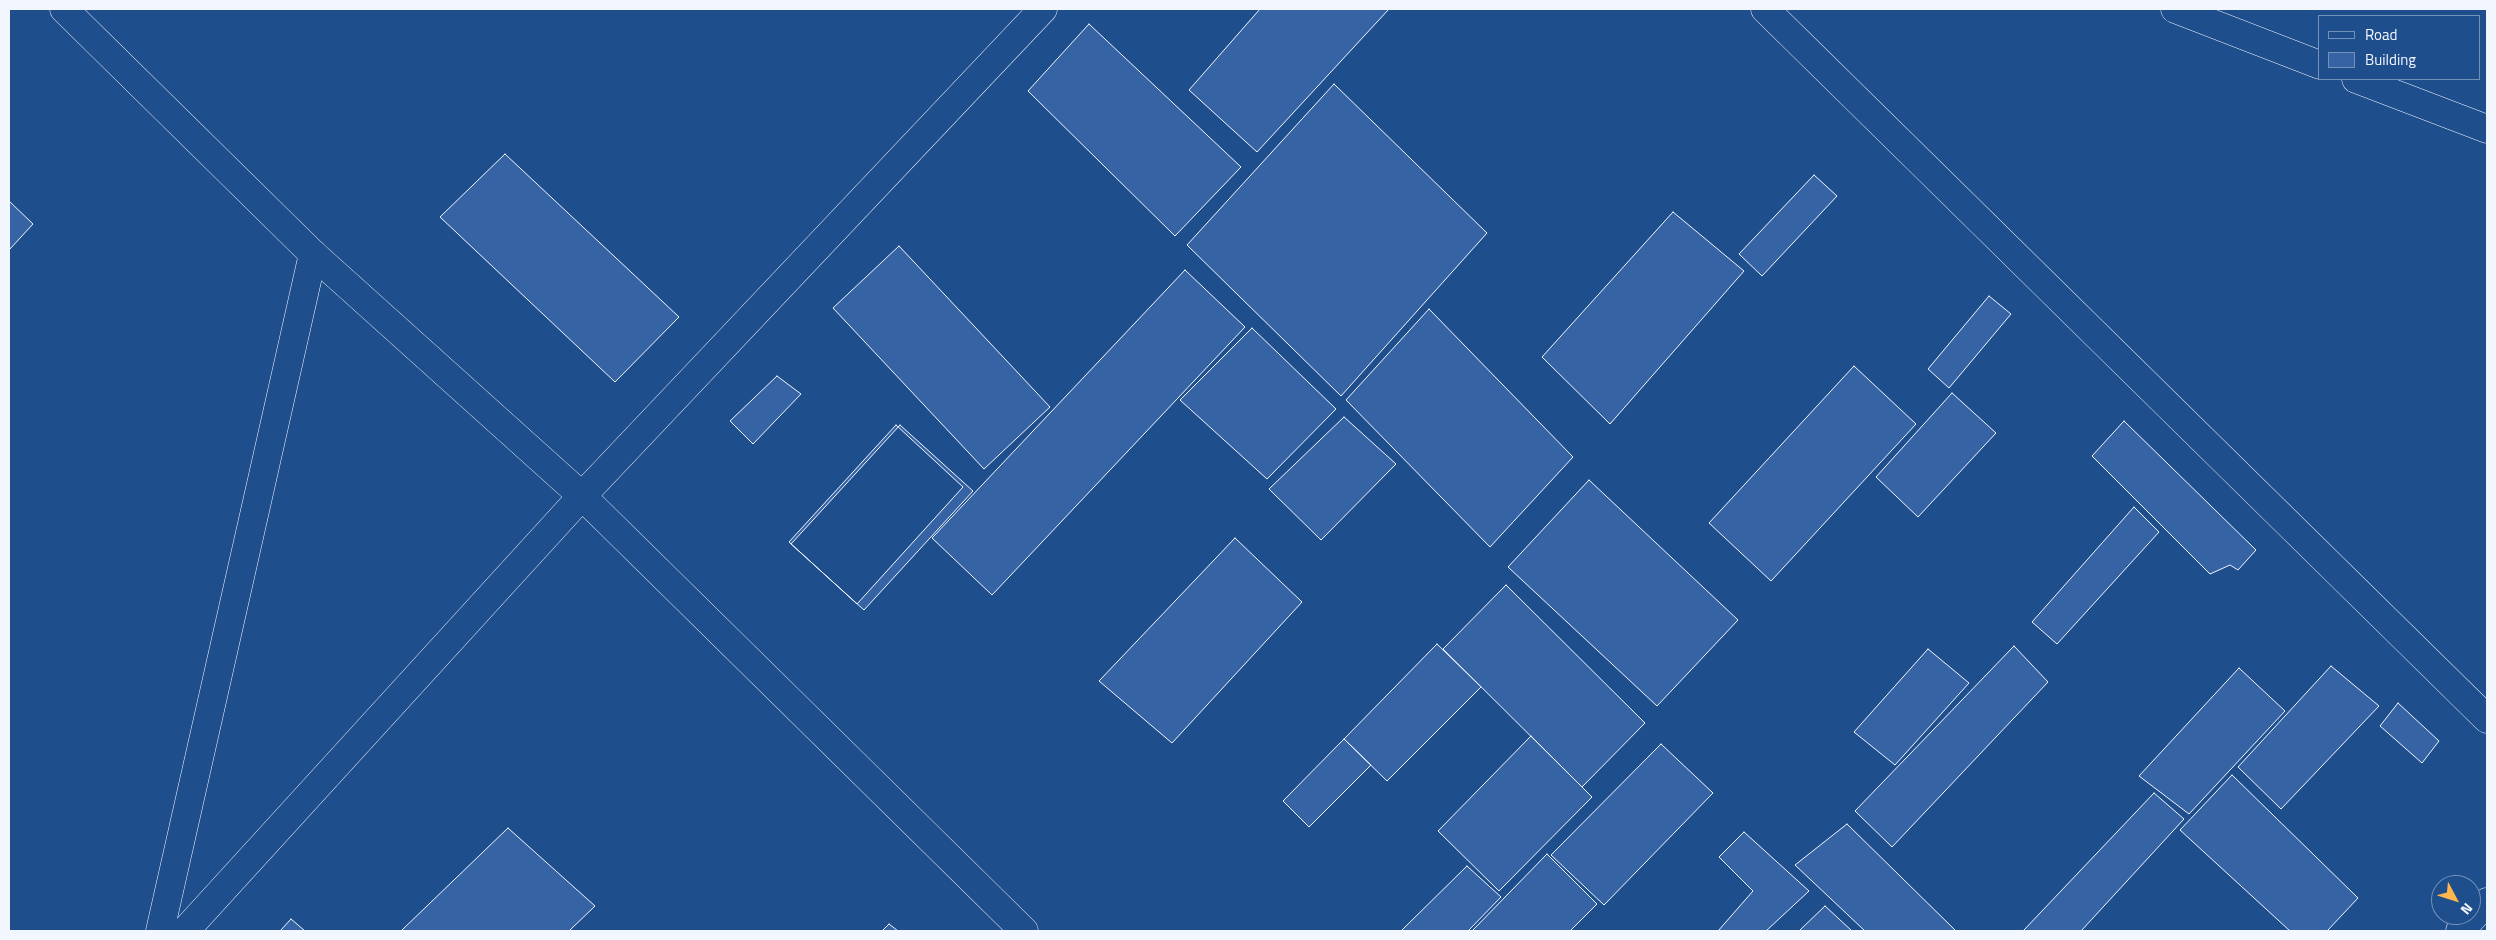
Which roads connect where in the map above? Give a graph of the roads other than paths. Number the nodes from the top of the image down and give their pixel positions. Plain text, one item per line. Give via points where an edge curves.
1 (64, 9) edge
2 (1043, 9) edge
3 (1765, 9) edge
4 (2175, 9) edge
5 (2318, 64) edge
6 (2359, 80) edge
7 (2487, 129) edge
8 (313, 254) junction
9 (582, 496) junction
10 (2487, 719) edge
11 (2487, 902) edge
12 (160, 931) edge
13 (185, 931) edge
14 (1024, 931) edge
15 (2460, 931) edge

1 - 8 street
2 - 9 street
3 - 10 street
4 - 5 street
6 - 7 street
8 - 9 street
8 - 12 street
9 - 13 street
9 - 14 street
11 - 15 street

